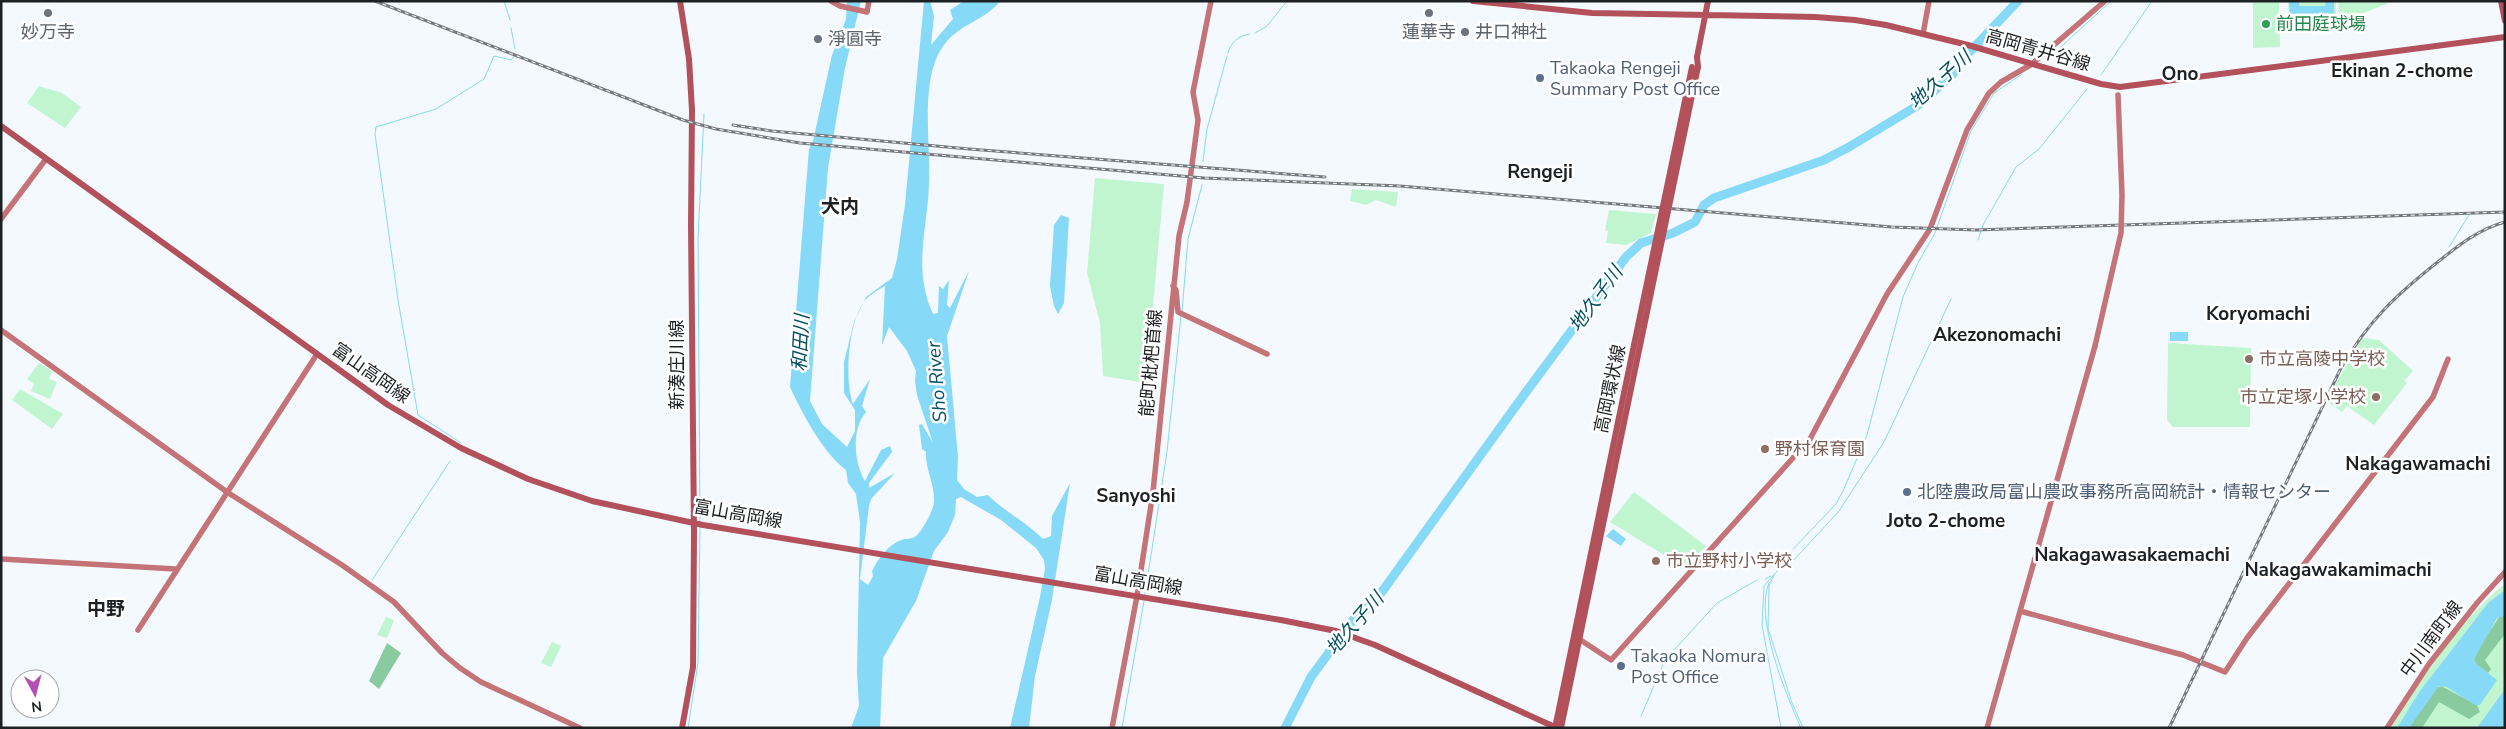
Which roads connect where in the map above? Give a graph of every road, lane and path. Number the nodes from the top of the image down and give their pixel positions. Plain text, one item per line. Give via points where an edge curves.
1 (680, 1) edge
2 (831, 1) edge
3 (869, 1) edge
4 (1211, 1) edge
5 (1473, 1) edge
6 (1708, 1) edge
7 (1929, 1) edge
8 (2105, 1) edge
9 (2501, 1) edge
10 (1705, 14) junction
11 (2505, 21) edge
12 (1923, 34) junction
13 (2505, 37) edge
14 (2032, 64) junction
15 (2120, 87) junction
16 (1, 126) edge
17 (46, 159) junction
18 (1, 219) edge
19 (1173, 286) junction
20 (1, 330) edge
21 (317, 354) junction
22 (1267, 354) dead end
23 (2448, 358) dead end
24 (226, 492) junction
25 (694, 522) junction
26 (1, 559) edge
27 (176, 569) junction
28 (2505, 572) edge
29 (1142, 597) junction
30 (2020, 611) junction
31 (138, 630) dead end
32 (1576, 637) junction
33 (580, 728) edge
34 (682, 728) edge
35 (1112, 728) edge
36 (1557, 728) edge
37 (1987, 728) edge
38 (2386, 728) edge

1 - 25 main road, 新湊庄川線 via 689,59 692,110
2 - 3 street via 867,12
4 - 19 street, 能町枇杷首線 via 1193,92 1198,120
5 - 10 main road, 高岡青井谷線 via 1592,13
6 - 10 main road, 高岡環状線
7 - 12 street
8 - 14 street
9 - 11 main road
10 - 12 main road, 高岡青井谷線 via 1855,20
10 - 32 main road, 高岡環状線, bridge
12 - 14 main road, 高岡青井谷線
13 - 15 main road, 高岡青井谷線
14 - 15 main road, 高岡青井谷線
14 - 32 street via 1988,93 1967,130 1930,229 1888,294 1810,439 1611,660
15 - 30 street, bridge via 2121,233 2095,346
16 - 17 main road, 富山高岡線
17 - 18 street
17 - 21 main road, 富山高岡線
19 - 22 street via 1180,313
19 - 29 street, 能町枇杷首線
20 - 24 street
21 - 24 street
21 - 25 main road, 富山高岡線 via 414,421 498,467 592,502
23 - 30 street via 2433,397 2247,638 2225,672 2183,655
24 - 27 street
24 - 33 street via 394,602 460,668 481,682
25 - 29 main road, 富山高岡線
25 - 34 main road, 新湊庄川線 via 693,667
26 - 27 street
27 - 31 street
28 - 38 street, 中川南町線 via 2429,664
29 - 35 street, 能町枇杷首線
29 - 36 main road, 富山高岡線 via 1336,631
30 - 37 street
32 - 36 main road, 高岡環状線

